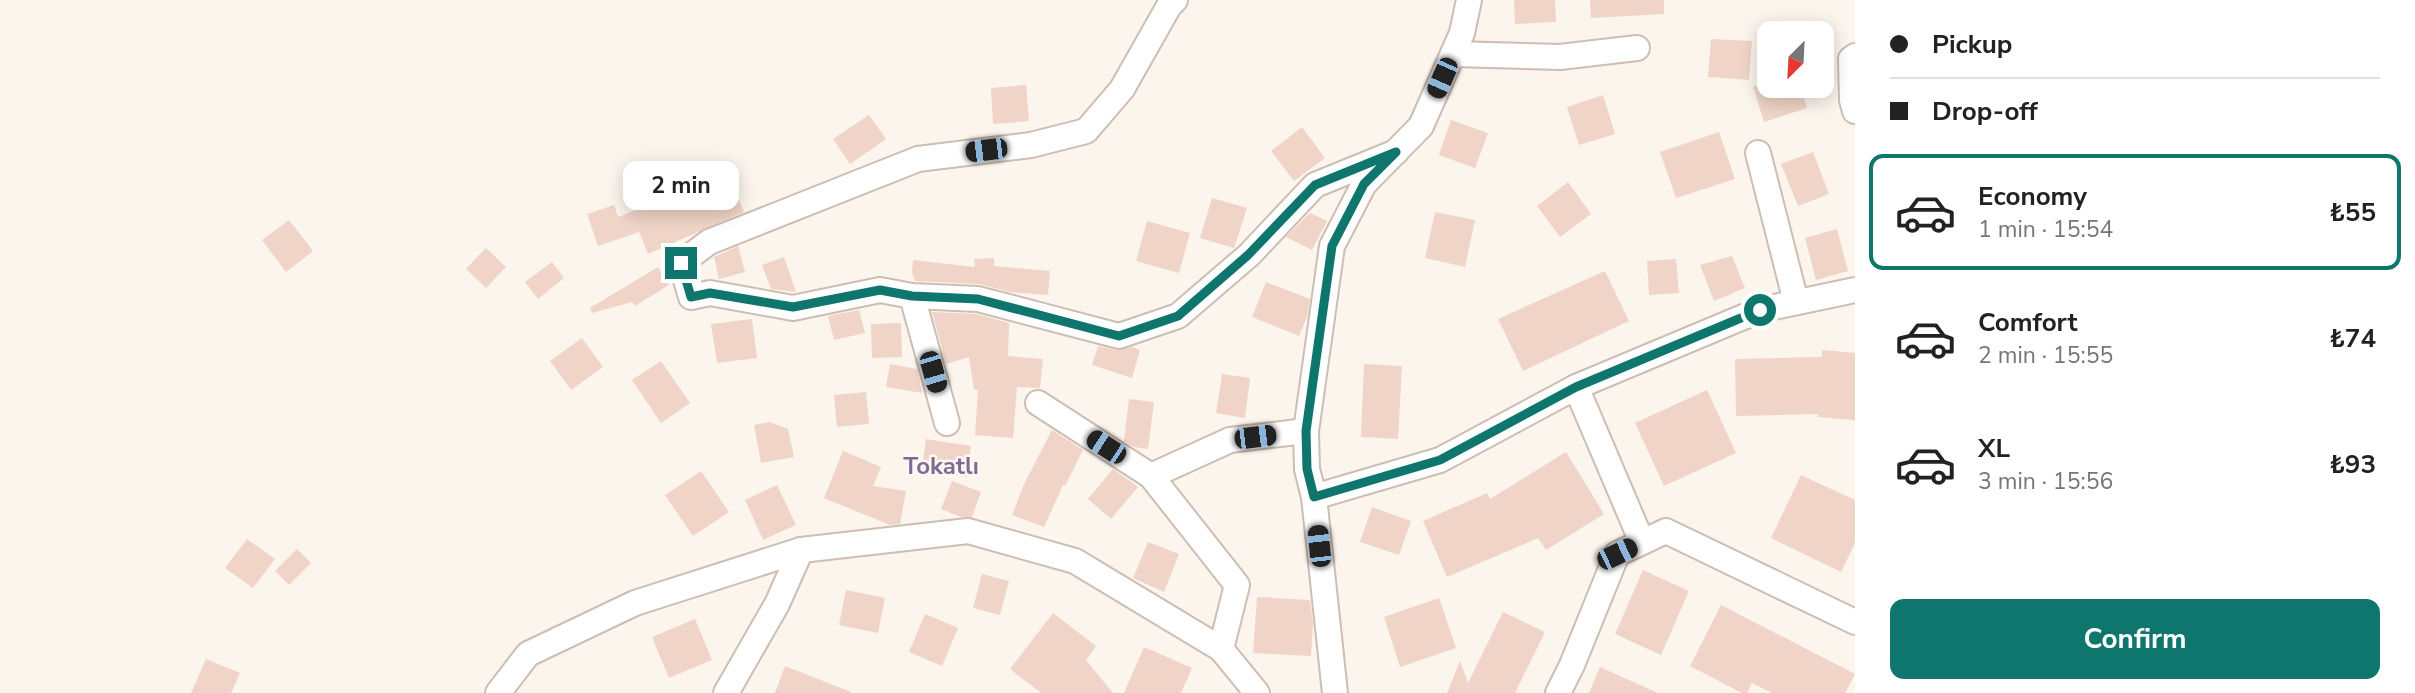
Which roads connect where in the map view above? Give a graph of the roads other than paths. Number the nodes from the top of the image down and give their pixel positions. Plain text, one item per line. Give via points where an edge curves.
1 (1175, 0) edge
2 (1469, 0) edge
3 (1637, 47) dead end
4 (1452, 54) junction
5 (1855, 57) edge
6 (1855, 111) edge
7 (1396, 152) junction
8 (1758, 153) dead end
9 (1855, 290) edge
10 (912, 296) junction
11 (1796, 302) junction
12 (1576, 387) junction
13 (1038, 403) dead end
14 (947, 423) dead end
15 (1306, 431) junction
16 (1151, 476) junction
17 (1314, 497) junction
18 (1642, 542) junction
19 (801, 550) junction
20 (1855, 622) edge
21 (1221, 649) junction
22 (498, 693) edge
23 (726, 693) edge
24 (1257, 693) edge
25 (1335, 693) edge
26 (1558, 693) edge

1 - 10 street via 1122,89 1086,131 1031,145 918,159 709,242 681,263 691,297 710,293 793,307 880,290
2 - 4 street
3 - 4 street via 1560,57
4 - 7 street via 1421,126
5 - 6 street via 1851,59
7 - 10 street via 1315,185 1248,255 1178,316 1119,336 978,299
7 - 15 street via 1364,184 1332,246
8 - 11 street
9 - 11 street
10 - 14 street
11 - 12 street via 1760,310
12 - 17 street via 1440,460
12 - 18 street
13 - 16 street
15 - 16 street via 1230,440
15 - 17 street via 1307,469
16 - 21 street via 1237,585
17 - 25 street
18 - 20 street via 1666,531
18 - 26 street via 1617,554
19 - 21 street via 968,531 1075,561
19 - 22 street via 623,608 528,654
19 - 23 street via 777,604
21 - 24 street

